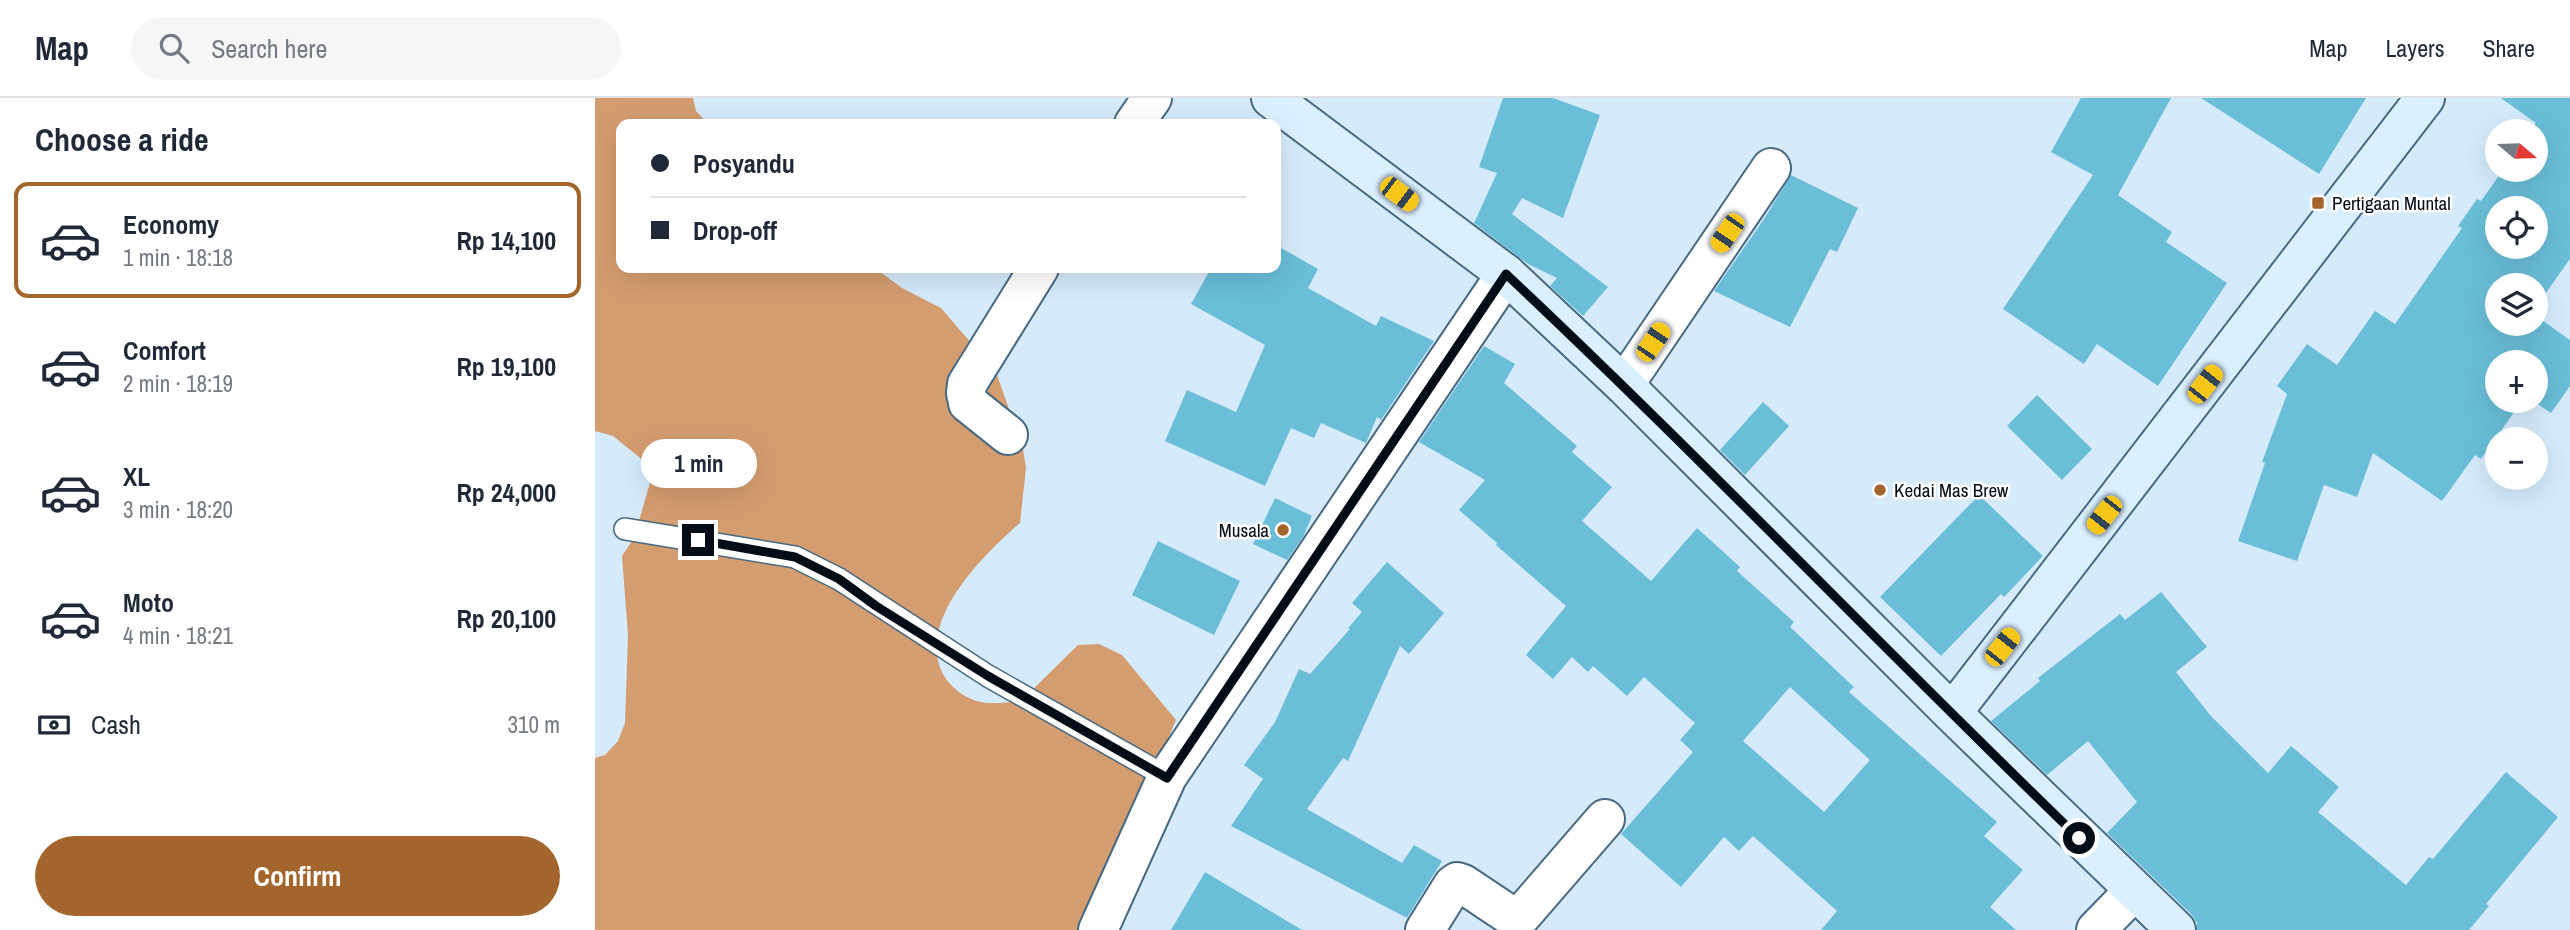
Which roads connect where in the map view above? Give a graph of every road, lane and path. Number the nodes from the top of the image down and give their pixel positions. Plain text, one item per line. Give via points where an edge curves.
1 (1152, 98) edge
2 (1271, 98) edge
3 (2425, 98) edge
4 (1137, 119) edge
5 (1771, 168) dead end
6 (1036, 273) edge
7 (1506, 274) junction
8 (1624, 385) junction
9 (1008, 435) dead end
10 (625, 529) dead end
11 (1952, 713) junction
12 (1167, 778) junction
13 (1605, 819) dead end
14 (2134, 891) junction
15 (1098, 930) edge
16 (1425, 930) edge
17 (2096, 930) edge
18 (2176, 930) edge

1 - 4 street
2 - 7 main road
3 - 11 main road
5 - 8 street
6 - 9 street via 967,384 968,403
7 - 8 main road
7 - 12 street
8 - 11 main road
10 - 12 lane via 795,557 839,579 988,676
11 - 14 main road
12 - 15 street
13 - 16 street via 1521,916 1505,914 1457,883
14 - 17 street
14 - 18 main road

